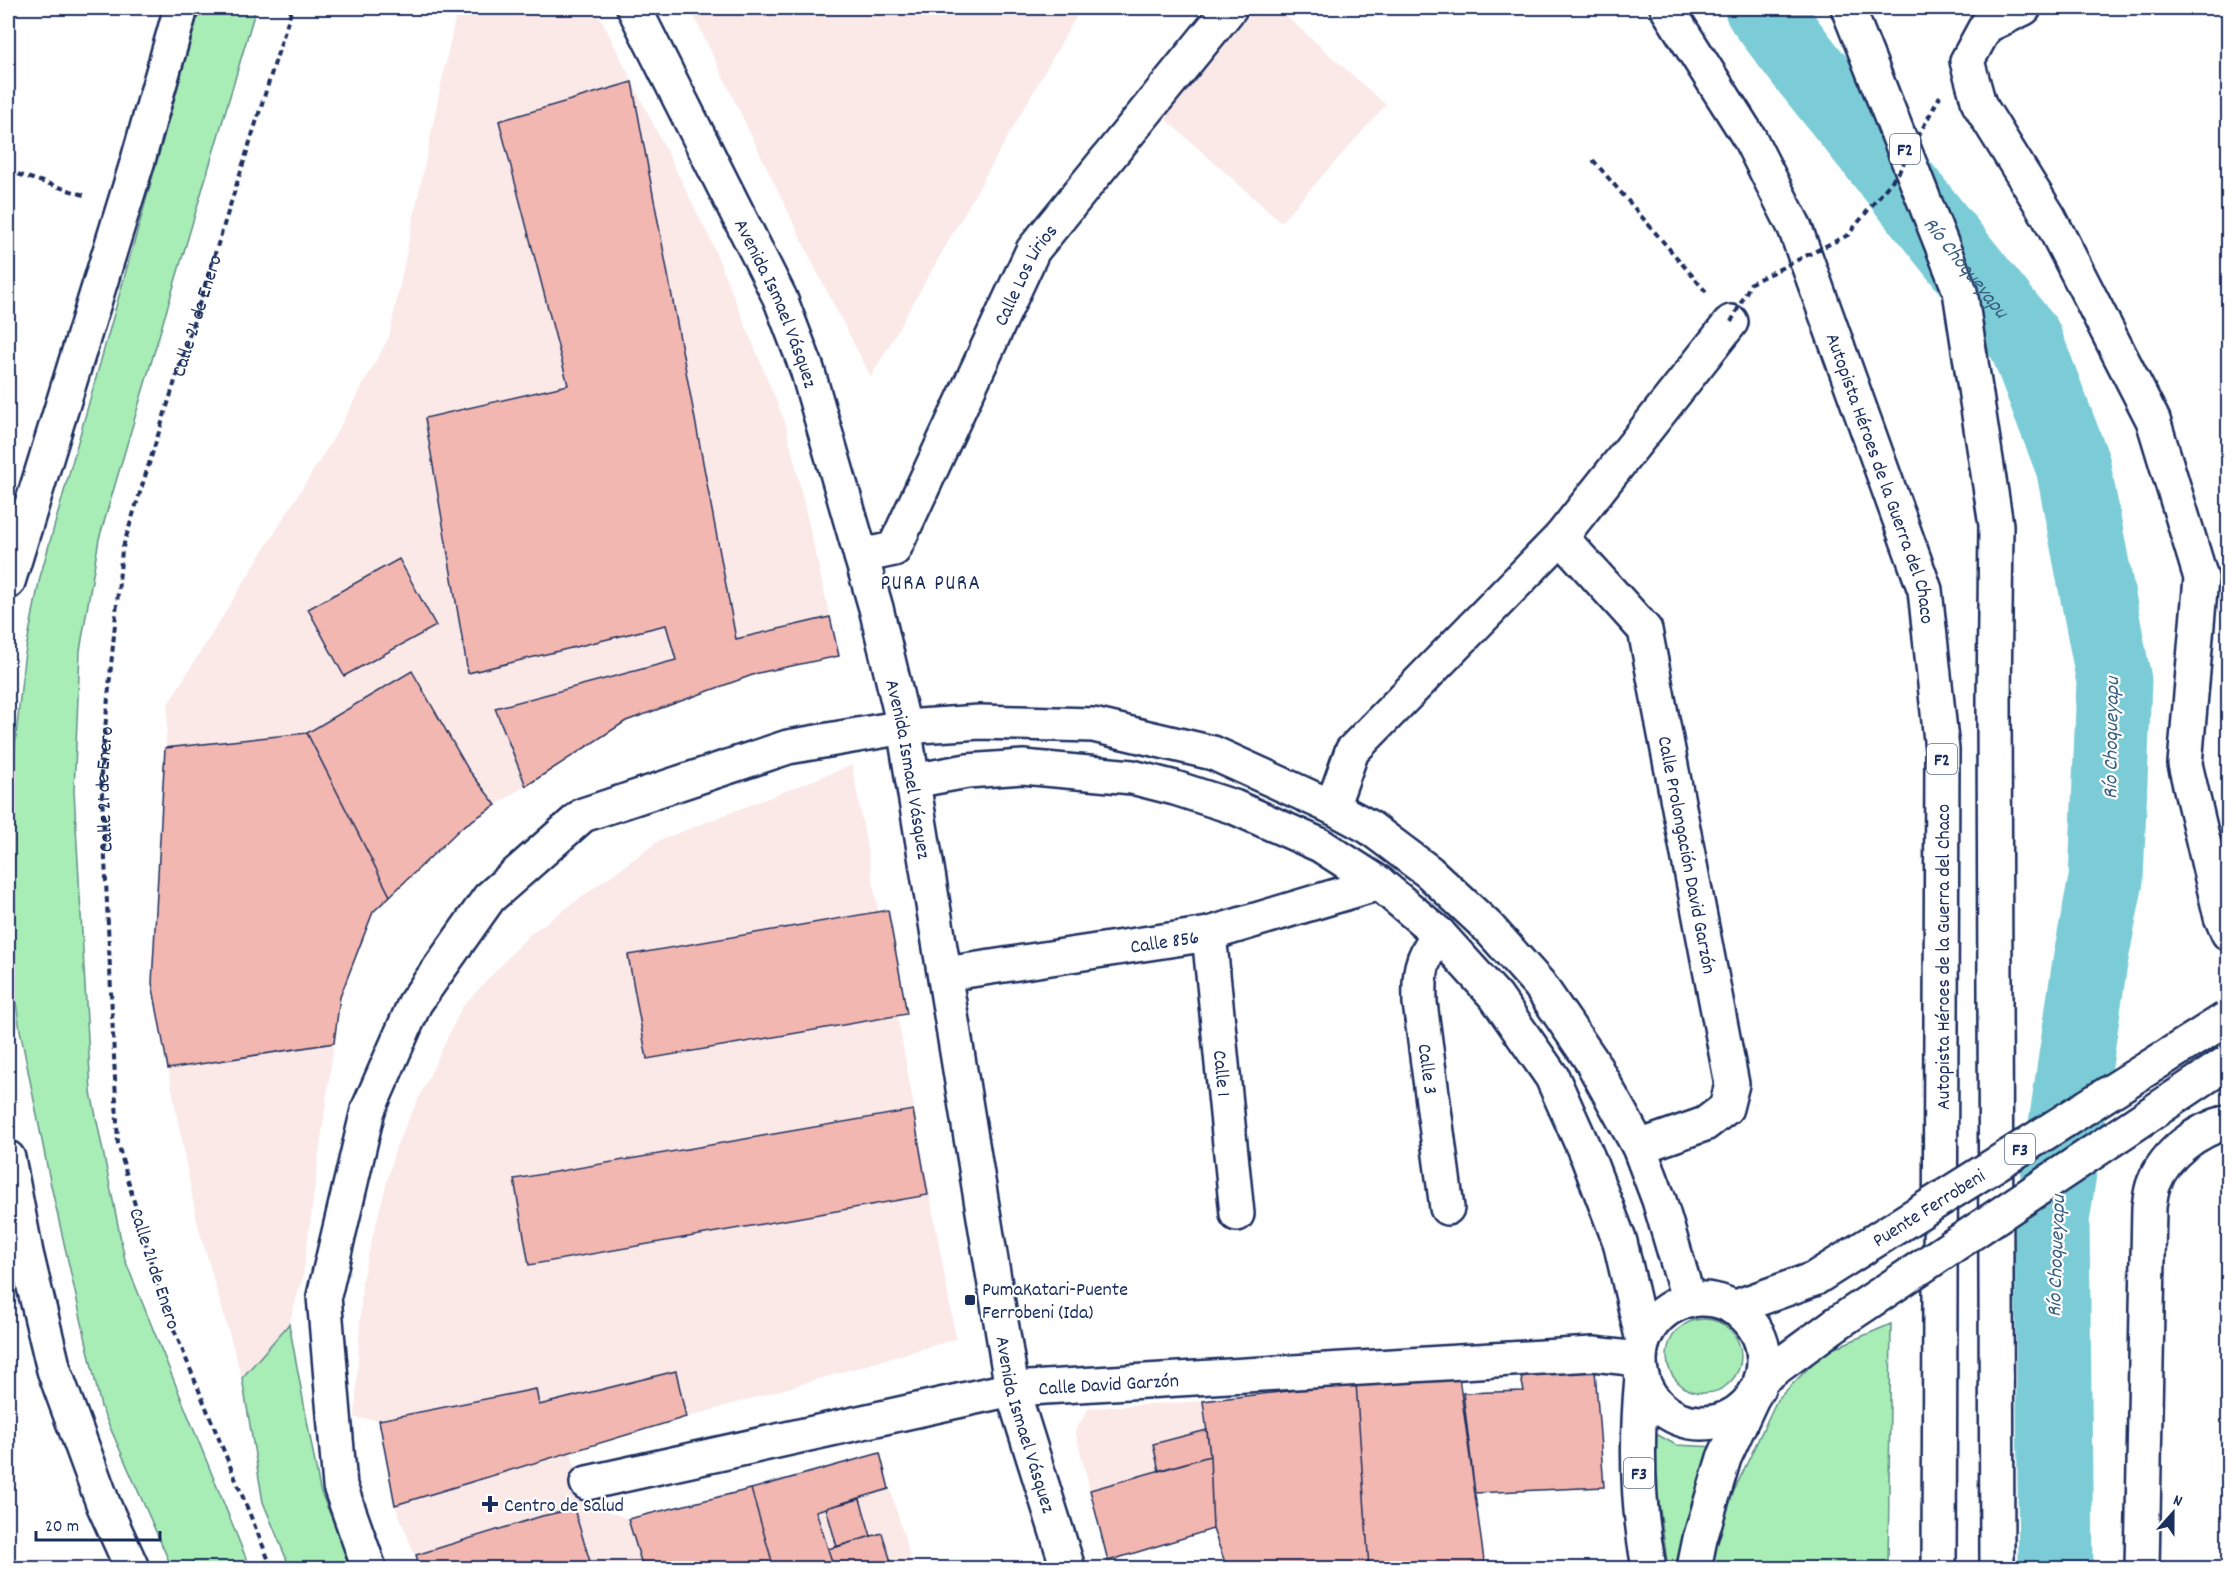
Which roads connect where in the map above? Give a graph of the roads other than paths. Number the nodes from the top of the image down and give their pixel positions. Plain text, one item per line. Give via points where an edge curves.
1 (181, 8) edge
2 (634, 8) edge
3 (1230, 8) edge
4 (1666, 8) edge
5 (1848, 8) edge
6 (2024, 8) edge
7 (1728, 318) road end
8 (1561, 537) junction
9 (861, 556) junction
10 (8, 582) edge
11 (904, 727) junction
12 (913, 781) junction
13 (1332, 807) junction
14 (1379, 883) junction
15 (2229, 933) edge
16 (1209, 934) junction
17 (1439, 934) junction
18 (945, 975) junction
19 (2227, 1018) edge
20 (2229, 1062) edge
21 (2229, 1122) edge
22 (1639, 1147) junction
23 (8, 1158) edge
24 (1447, 1208) dead end
25 (1237, 1214) dead end
26 (1689, 1301) junction
27 (1733, 1308) junction
28 (1641, 1359) junction
29 (1012, 1389) junction
30 (1756, 1389) junction
31 (587, 1483) dead end
32 (132, 1569) edge
33 (369, 1569) edge
34 (1068, 1569) edge
35 (1649, 1569) edge
36 (1694, 1569) edge
37 (1939, 1569) edge
38 (1996, 1569) edge
39 (2142, 1569) edge

1 - 10 main road
2 - 9 main road, Avenida Ismael Vásquez via 780,298 807,369
3 - 9 main road, Calle Los Lirios via 1033,250 894,549
4 - 37 main road, Autopista Héroes de la Guerra del Chaco / F2 via 1750,140 1795,228 1925,590 1942,750
5 - 38 main road, F2 via 1960,291 1996,525
6 - 15 main road via 1986,26 1967,61 1979,104 2049,217 2153,420 2201,578 2185,764 2221,917
7 - 8 main road
8 - 13 main road via 1352,751
8 - 22 main road, Calle Prolongación David Garzón via 1645,630 1732,1084 1726,1108 1705,1124
9 - 11 main road, Avenida Ismael Vásquez
11 - 12 main road, Avenida Ismael Vásquez
11 - 13 main road via 980,722 1093,725 1213,753
11 - 33 main road via 788,747 583,815 489,898 416,1003 368,1110 324,1296 340,1486
12 - 14 main road via 967,771 1023,767 1132,777 1234,807 1320,845
12 - 18 main road, Avenida Ismael Vásquez
13 - 22 main road via 1369,827 1429,873 1495,935 1539,984 1591,1060
14 - 16 main road, Calle 856
14 - 17 main road
16 - 18 main road, Calle 856
16 - 25 main road, Calle 1
17 - 24 main road, Calle 3 via 1422,960 1419,975
17 - 28 main road via 1496,997 1552,1077 1620,1242
18 - 29 main road, Avenida Ismael Vásquez
19 - 27 main road, Puente Ferrobeni / F3, bridge via 1814,1279
20 - 30 main road, F3, bridge via 1836,1324
21 - 39 main road via 2215,1125 2181,1146 2153,1185 2149,1207
22 - 26 main road
23 - 32 main road via 54,1370 104,1506
26 - 27 main road, F3 via 1704,1299
26 - 28 main road, F3 via 1671,1307 1652,1324
27 - 30 main road, F3 via 1749,1322 1759,1339 1764,1359
28 - 29 main road, Calle David Garzón via 1593,1354
28 - 30 main road, F3 via 1652,1398 1679,1419 1696,1423 1730,1417 1744,1407
28 - 35 main road, F3 via 1637,1430 1642,1531
29 - 31 main road, Calle David Garzón
29 - 34 main road, Avenida Ismael Vásquez
30 - 36 main road, F3 via 1724,1458

